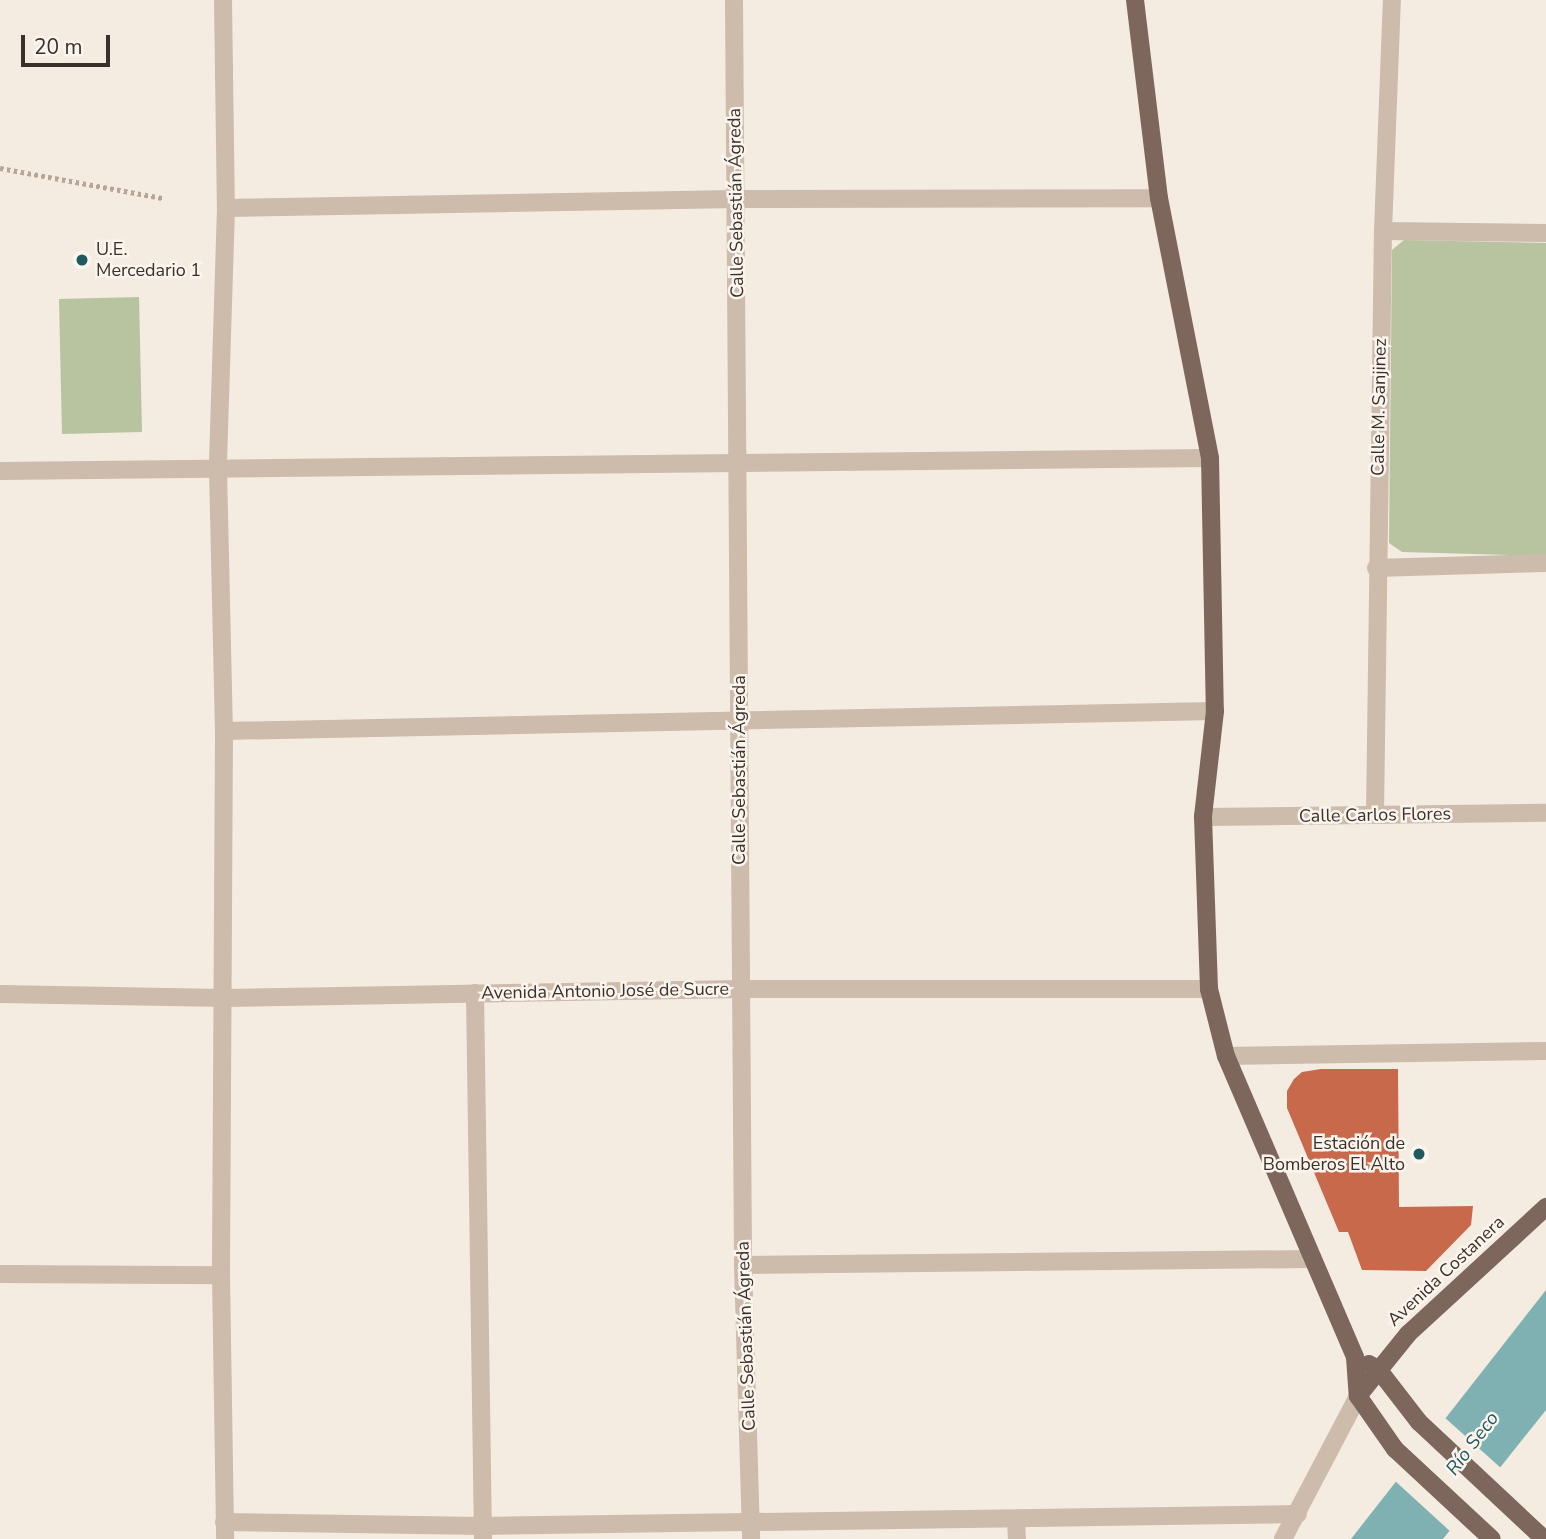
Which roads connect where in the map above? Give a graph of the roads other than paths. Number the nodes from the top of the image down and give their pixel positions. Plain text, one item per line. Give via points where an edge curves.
1 (223, 0) edge
2 (734, 0) edge
3 (1135, 0) edge
4 (1392, 0) edge
5 (1160, 198) junction
6 (736, 199) junction
7 (226, 208) junction
8 (1382, 231) junction
9 (1546, 233) edge
10 (1210, 458) junction
11 (740, 462) junction
12 (218, 469) junction
13 (0, 471) edge
14 (1546, 563) edge
15 (1376, 568) junction
16 (1214, 711) junction
17 (738, 723) junction
18 (224, 732) junction
19 (1546, 813) edge
20 (1375, 815) junction
21 (1203, 817) junction
22 (741, 989) junction
23 (1209, 989) junction
24 (475, 993) junction
25 (0, 994) edge
26 (224, 998) junction
27 (1546, 1051) edge
28 (1226, 1056) junction
29 (1546, 1207) edge
30 (1310, 1259) junction
31 (743, 1265) junction
32 (0, 1275) edge
33 (221, 1275) junction
34 (1355, 1357) junction
35 (1378, 1369) junction
36 (1358, 1396) junction
37 (1298, 1514) junction
38 (225, 1530) edge
39 (1016, 1530) edge
40 (751, 1531) edge
41 (483, 1532) edge
42 (1490, 1537) edge
43 (1283, 1539) edge
44 (1544, 1539) edge

1 - 7 street
2 - 6 street, Calle Sebastián Ágreda
3 - 5 main road
4 - 8 street, Calle M. Sanjinez
5 - 6 street
5 - 10 main road
6 - 7 street
6 - 11 street, Calle Sebastián Ágreda
7 - 12 street
8 - 9 street
8 - 15 street, Calle M. Sanjinez
10 - 11 street
10 - 16 main road
11 - 12 street
11 - 17 street, Calle Sebastián Ágreda
12 - 13 street
12 - 18 street
14 - 15 street
15 - 20 street, Calle M. Sanjinez
16 - 17 street
16 - 21 main road
17 - 18 street
17 - 22 street, Calle Sebastián Ágreda
18 - 26 street
19 - 20 street, Calle Carlos Flores
20 - 21 street, Calle Carlos Flores
21 - 23 main road
22 - 23 street, Avenida Antonio José de Sucre
22 - 24 street, Avenida Antonio José de Sucre
22 - 31 street, Calle Sebastián Ágreda
23 - 28 main road
24 - 26 street, Avenida Antonio José de Sucre
24 - 41 street
25 - 26 street, Avenida Antonio José de Sucre
26 - 33 street
27 - 28 street
28 - 30 main road
29 - 35 main road, Avenida Costanera via 1408,1334
30 - 31 street
30 - 34 main road
31 - 40 street, Calle Sebastián Ágreda
32 - 33 street
33 - 38 street
34 - 35 main road
34 - 36 main road
35 - 36 main road, Avenida Costanera
35 - 44 main road via 1419,1422
36 - 37 street
36 - 42 main road via 1395,1449
37 - 39 street
37 - 43 street
38 - 41 street
39 - 40 street
40 - 41 street

